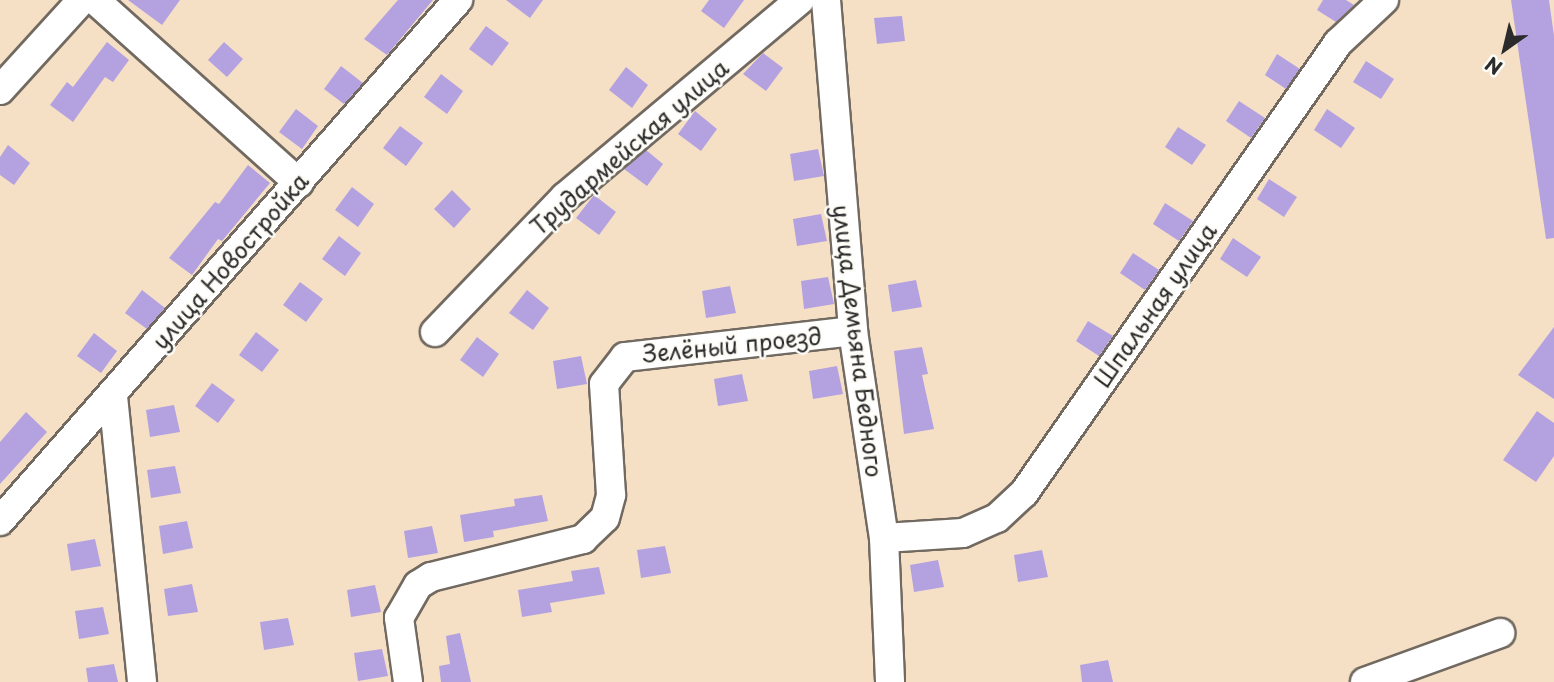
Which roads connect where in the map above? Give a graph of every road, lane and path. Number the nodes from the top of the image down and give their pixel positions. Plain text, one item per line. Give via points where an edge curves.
1 (82, 0) edge
2 (94, 0) edge
3 (458, 0) edge
4 (800, 0) edge
5 (826, 0) edge
6 (1384, 0) edge
7 (0, 90) edge
8 (299, 183) junction
9 (853, 331) junction
10 (435, 332) dead end
11 (113, 396) junction
12 (0, 521) edge
13 (884, 538) junction
14 (1500, 633) dead end
15 (142, 682) edge
16 (408, 682) edge
17 (890, 682) edge
18 (1365, 682) edge

1 - 7 street
2 - 8 street
3 - 8 street, улица Новостройка
4 - 10 street, Трудармейская улица via 565,197
5 - 9 street, улица Демьяна Бедного
6 - 13 street, Шпальная улица via 1338,43 1024,493 998,518 963,533
8 - 11 street, улица Новостройка
9 - 13 street, улица Демьяна Бедного
9 - 16 street, Зелёный проезд via 625,357 604,384 611,495 605,518 583,539 430,577 418,585 400,618
11 - 12 street, улица Новостройка
11 - 15 street
13 - 17 street, улица Демьяна Бедного
14 - 18 street

